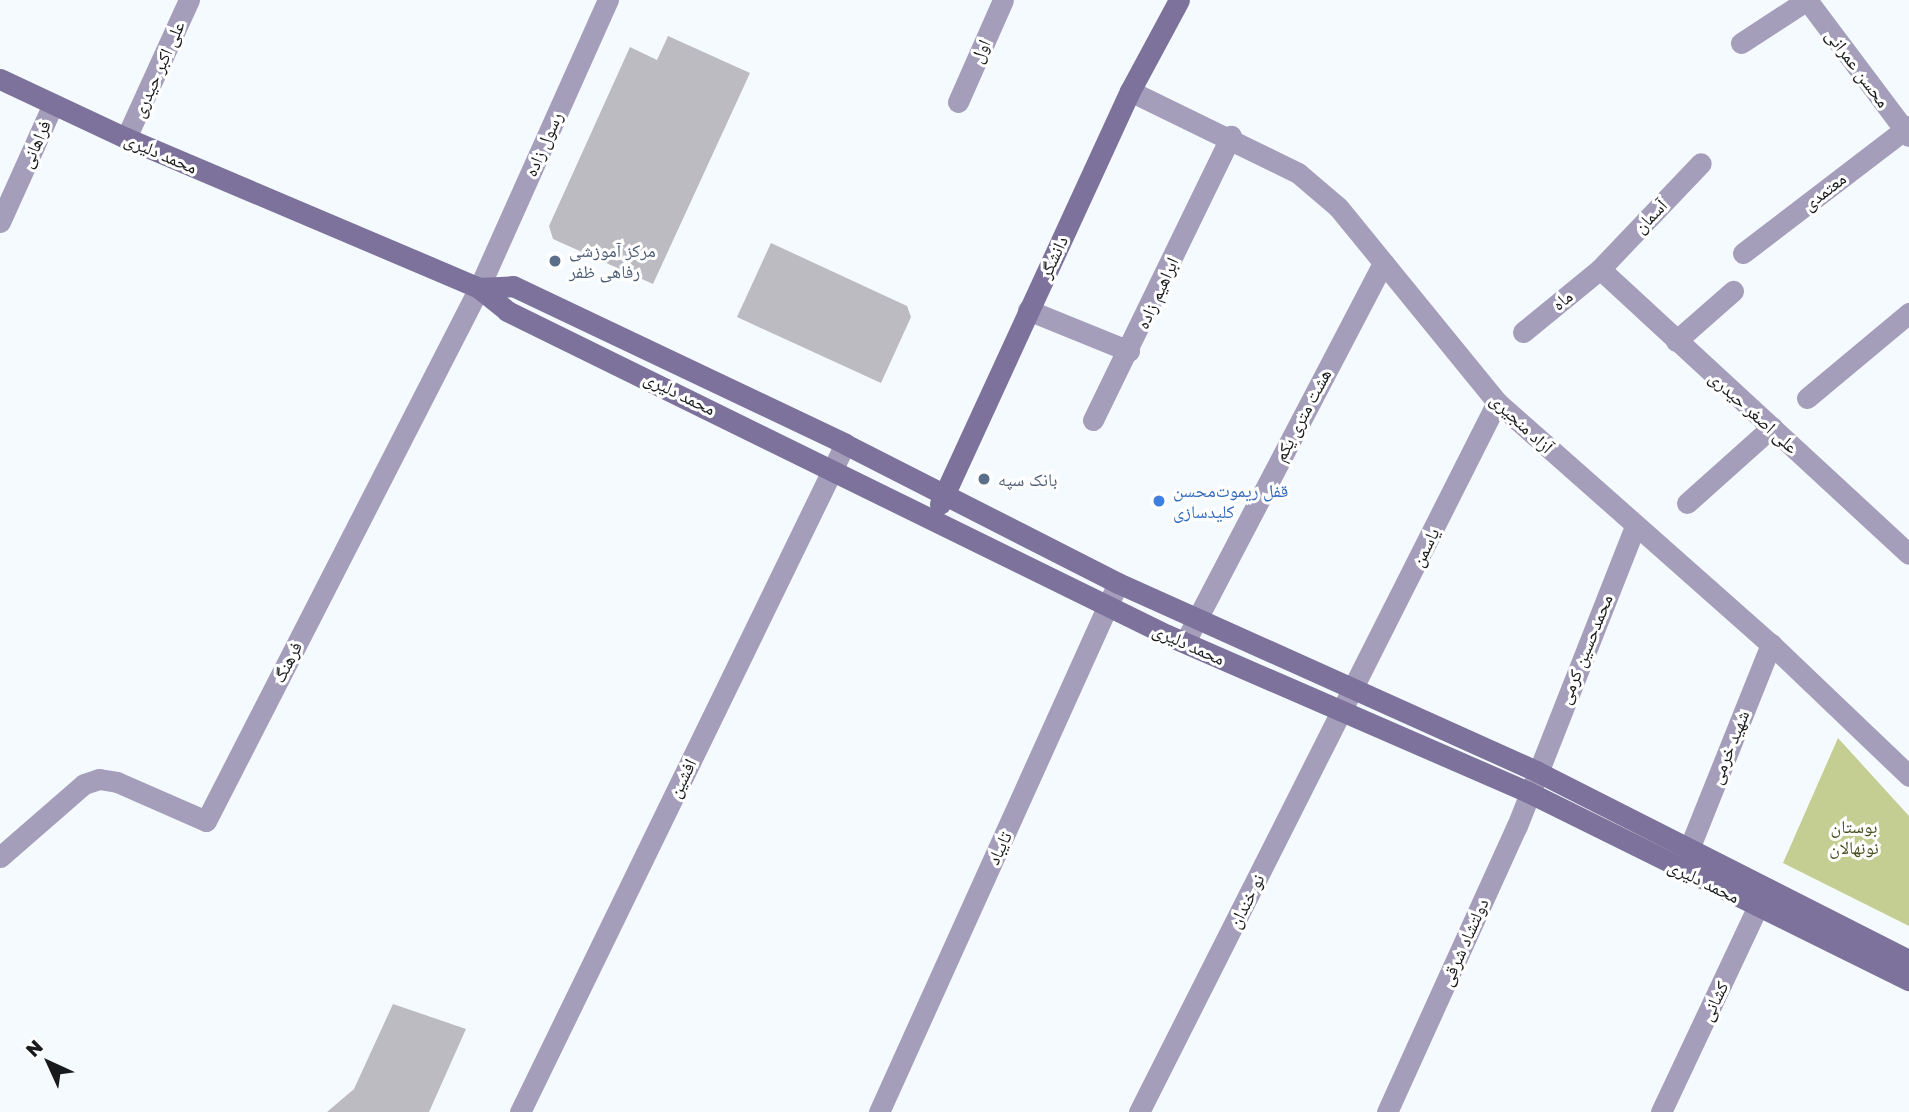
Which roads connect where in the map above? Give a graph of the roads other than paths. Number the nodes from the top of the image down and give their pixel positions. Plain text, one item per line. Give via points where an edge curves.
1 (189, 0) edge
2 (608, 0) edge
3 (1003, 0) edge
4 (1179, 0) edge
5 (1807, 0) edge
6 (1741, 43) dead end
7 (0, 79) edge
8 (1130, 91) junction
9 (958, 102) dead end
10 (53, 104) junction
11 (1907, 131) edge
12 (1231, 136) junction
13 (126, 138) junction
14 (1701, 163) dead end
15 (0, 222) edge
16 (1743, 253) dead end
17 (1383, 262) junction
18 (1600, 269) junction
19 (479, 288) junction
20 (1733, 291) dead end
21 (1028, 310) junction
22 (1909, 313) edge
23 (1523, 332) dead end
24 (1676, 341) junction
25 (1129, 351) junction
26 (1807, 398) dead end
27 (1497, 402) junction
28 (1093, 420) dead end
29 (1772, 427) junction
30 (845, 444) junction
31 (833, 468) junction
32 (945, 493) junction
33 (1687, 503) dead end
34 (933, 518) junction
35 (1635, 527) junction
36 (1909, 554) edge
37 (1118, 583) junction
38 (1110, 606) junction
39 (1194, 617) junction
40 (1185, 642) junction
41 (1771, 644) junction
42 (1353, 692) junction
43 (1340, 710) junction
44 (1536, 771) junction
45 (1909, 776) edge
46 (1528, 792) junction
47 (1689, 849) junction
48 (0, 857) edge
49 (1762, 898) junction
50 (1909, 960) edge
51 (1909, 980) edge
52 (520, 1112) edge
53 (879, 1112) edge
54 (1139, 1112) edge
55 (1387, 1112) edge
56 (1661, 1112) edge

1 - 13 street, علی اکبر حیدری
2 - 19 street, رسول زاده
3 - 9 street, اول
4 - 8 main road, دانشگر
5 - 6 street
5 - 11 street, محسن عمرانی
7 - 10 main road, محمد دلیری
8 - 12 street, آزاد منجیری
8 - 21 main road, دانشگر
10 - 13 main road, محمد دلیری
10 - 15 street, فراهانی
11 - 16 street, معتمدی
12 - 17 street, آزاد منجیری via 1298,173 1338,207
12 - 25 street, ابراهیم زاده
13 - 19 main road, محمد دلیری
14 - 18 street, آسمان
17 - 27 street, آزاد منجیری
17 - 39 street, هشت متری یکم
18 - 23 street, ماه
18 - 24 street, علی اصغر حیدری
19 - 30 main road, محمد دلیری via 513,286
19 - 31 main road, محمد دلیری via 507,311
19 - 48 street, فرهنگ via 205,821 117,782 99,779 84,783
20 - 24 street
21 - 25 street
21 - 32 main road, دانشگر
22 - 26 street
24 - 29 street, علی اصغر حیدری
25 - 28 street, ابراهیم زاده
27 - 35 street, آزاد منجیری
27 - 42 street, یاسمن
29 - 33 street
29 - 36 street, علی اصغر حیدری
30 - 31 street, افشین
30 - 32 main road, محمد دلیری
31 - 34 main road, محمد دلیری
31 - 52 street, افشین
32 - 34 main road, دانشگر
32 - 37 main road, محمد دلیری
34 - 38 main road, محمد دلیری
35 - 41 street, آزاد منجیری
35 - 44 street, محمدحسین کرمی
37 - 38 street, تایباد
37 - 39 main road, محمد دلیری
38 - 40 main road, محمد دلیری
38 - 53 street, تایباد
39 - 40 street, هشت متری یکم
39 - 42 main road, محمد دلیری
40 - 43 main road, محمد دلیری
41 - 45 street, آزاد منجیری
41 - 47 street, شهید خرمی
42 - 43 street, نو خندان
42 - 44 main road, محمد دلیری
43 - 46 main road, محمد دلیری
43 - 54 street, نو خندان
44 - 46 street, دولتشاد شرقی
44 - 47 main road, محمد دلیری
46 - 49 main road, محمد دلیری
46 - 55 street, دولتشاد شرقی
47 - 49 main road, محمد دلیری
49 - 50 main road, محمد دلیری
49 - 51 main road, محمد دلیری
49 - 56 street, کشانی

